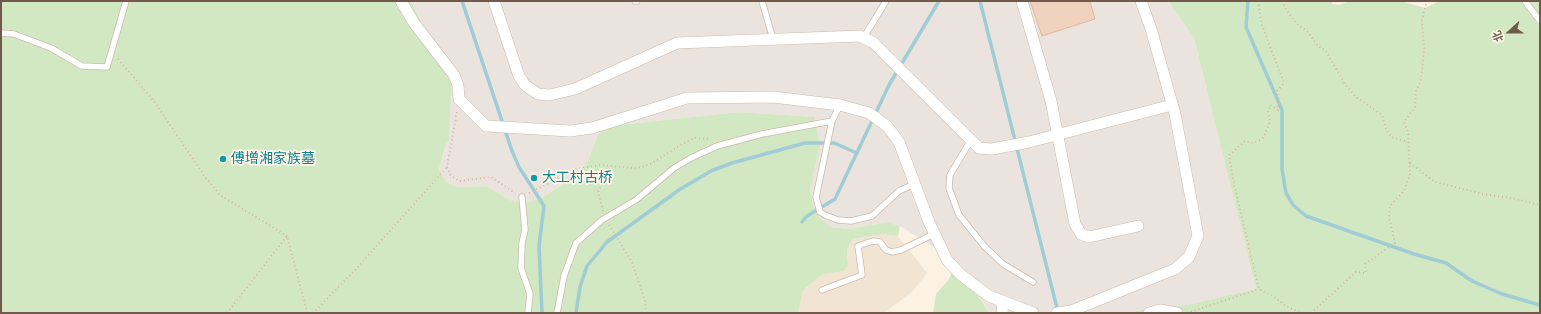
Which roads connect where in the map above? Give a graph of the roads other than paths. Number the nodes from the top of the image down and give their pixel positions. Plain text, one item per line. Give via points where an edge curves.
1 (126, 1) edge
2 (401, 1) edge
3 (494, 1) edge
4 (762, 1) edge
5 (886, 1) edge
6 (1022, 1) edge
7 (1141, 1) edge
8 (1525, 1) edge
9 (1540, 21) edge
10 (1, 32) edge
11 (864, 37) junction
12 (773, 39) junction
13 (840, 105) junction
14 (1172, 105) junction
15 (832, 121) junction
16 (1058, 135) junction
17 (971, 140) junction
18 (914, 184) junction
19 (522, 197) road end
20 (1138, 226) dead end
21 (934, 234) junction
22 (1033, 282) dead end
23 (822, 290) dead end
24 (1003, 301) junction
25 (528, 313) edge
26 (557, 313) edge
27 (1002, 313) edge
28 (1034, 313) edge
29 (1057, 313) edge
30 (1149, 313) edge
31 (1177, 313) edge

1 - 10 lane via 106,67 82,66 50,48 14,34
2 - 13 street via 414,23 454,75 459,99 486,126 570,130 592,128 687,98 773,97
3 - 12 street via 519,76 525,85 538,94 550,95 575,89 677,43
4 - 12 lane
5 - 11 lane
6 - 16 street via 1051,101
7 - 14 street
8 - 9 lane
11 - 12 street
11 - 17 street via 892,60
13 - 15 lane
13 - 18 street via 874,117 887,126 899,142
14 - 16 street
14 - 29 street via 1198,236 1189,257 1175,269 1069,311
15 - 18 lane via 816,197 820,212 838,220 851,221 872,216 899,191
15 - 26 lane via 762,134 725,144 679,165 576,243 564,276
16 - 17 street via 992,149 978,148
16 - 20 street via 1075,224 1081,234 1093,236
17 - 22 lane via 950,175 949,188 959,215 985,247 1003,264
18 - 21 street
19 - 25 lane via 525,230 521,268 530,294
21 - 23 lane via 892,252 886,250 880,242 873,241 858,246 862,274
21 - 24 street via 947,260 960,274 989,296
24 - 27 street
24 - 28 street
30 - 31 street via 1160,310

